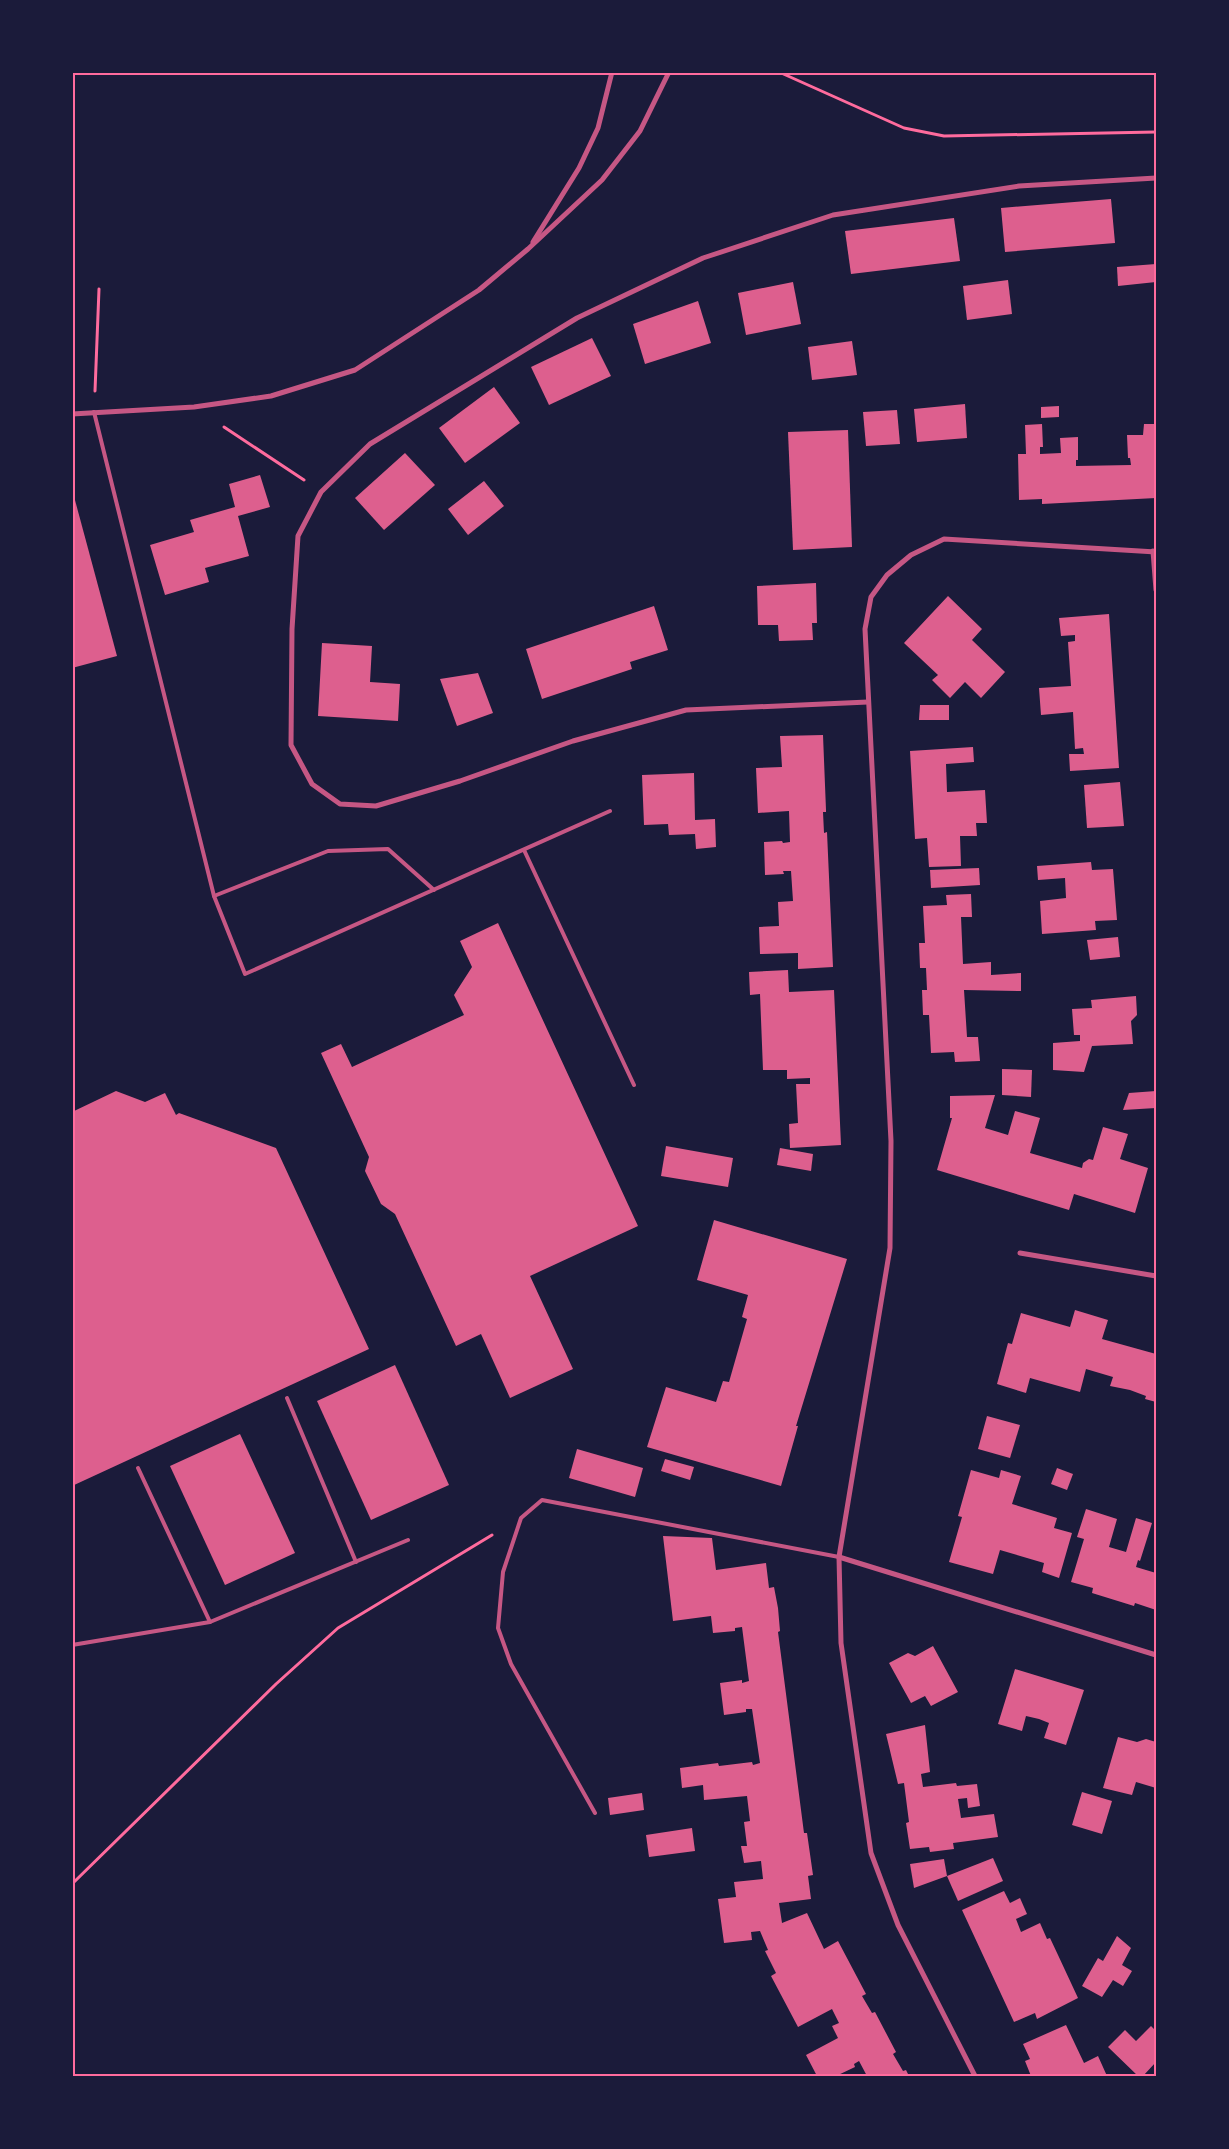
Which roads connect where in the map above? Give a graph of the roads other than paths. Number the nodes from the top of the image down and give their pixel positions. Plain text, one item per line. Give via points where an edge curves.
1 (605, 72) edge
2 (612, 72) edge
3 (669, 72) edge
4 (610, 81) junction
5 (1156, 178) edge
6 (528, 249) junction
7 (94, 412) junction
8 (72, 414) edge
9 (1155, 552) edge
10 (1156, 590) edge
11 (868, 702) junction
12 (610, 811) dead end
13 (524, 850) junction
14 (434, 890) junction
15 (214, 896) junction
16 (634, 1085) dead end
17 (1020, 1253) dead end
18 (1156, 1276) edge
19 (287, 1398) dead end
20 (138, 1468) dead end
21 (408, 1540) dead end
22 (839, 1557) junction
23 (356, 1562) junction
24 (210, 1622) junction
25 (72, 1645) edge
26 (1156, 1655) edge
27 (595, 1813) dead end
28 (975, 2076) edge

1 - 4 street
2 - 4 street
3 - 6 street via 640,131 602,180
4 - 6 street via 598,128 579,168
5 - 11 street via 1019,186 833,214 703,258 577,318 370,444 321,492 298,536 292,629 291,745 312,784 340,804 376,806 460,781 573,741 686,710
6 - 7 street via 479,290 355,370 272,396 194,407
7 - 8 street
7 - 15 lane
9 - 10 street
9 - 11 street via 944,539 911,555 888,575 871,597 865,629
11 - 22 street via 891,1141 890,1248
12 - 13 lane
13 - 14 lane
13 - 16 lane
14 - 15 lane via 388,849 328,851
14 - 15 lane via 245,974
17 - 18 street
19 - 23 lane
20 - 24 lane
21 - 23 lane
22 - 26 street
22 - 27 lane via 542,1500 521,1518 503,1572 498,1628 511,1664
22 - 28 street via 841,1643 870,1853 898,1925
23 - 24 lane
24 - 25 lane

